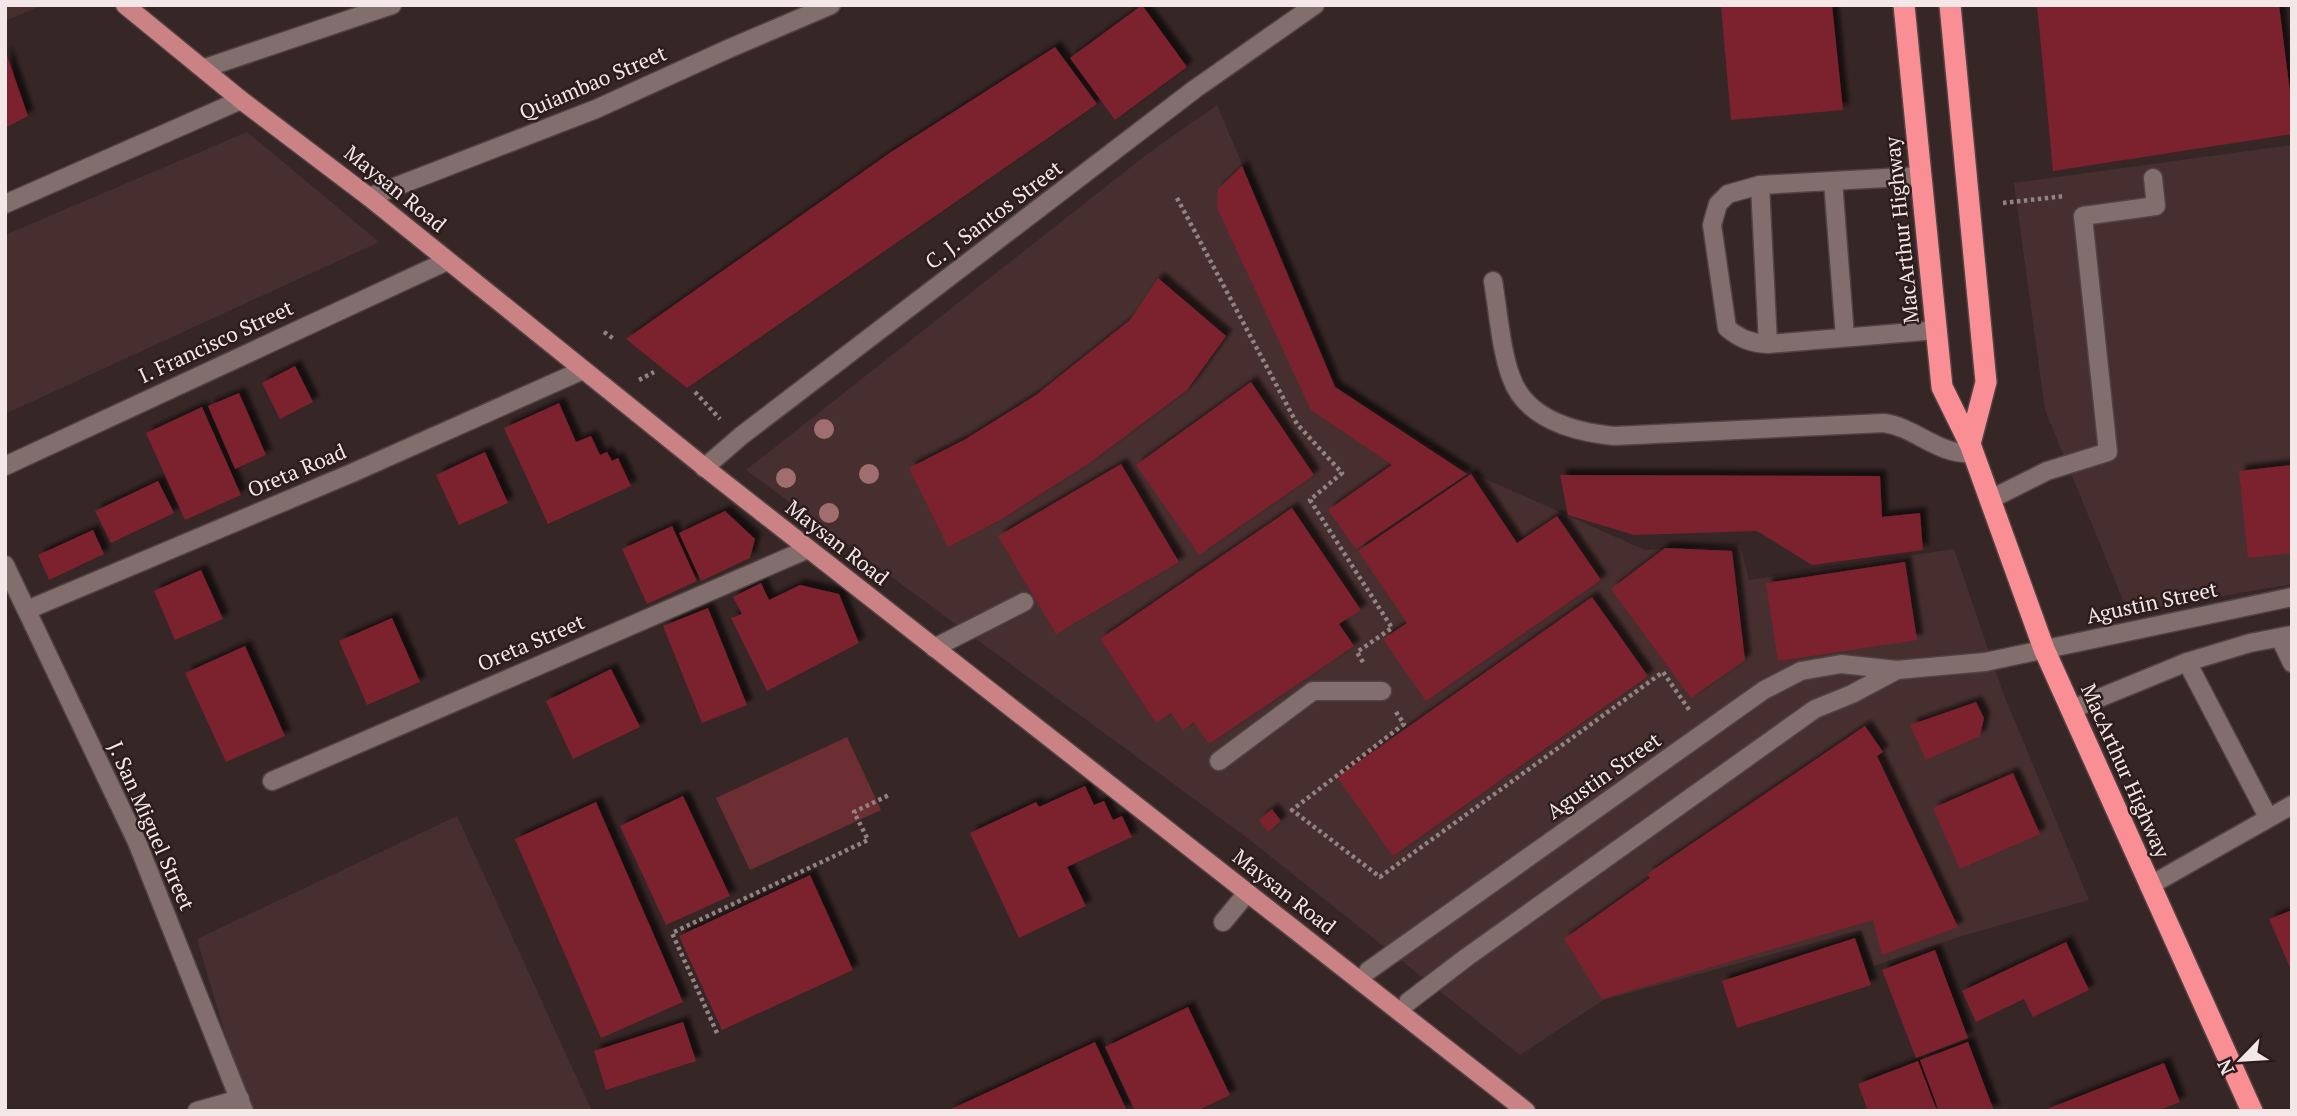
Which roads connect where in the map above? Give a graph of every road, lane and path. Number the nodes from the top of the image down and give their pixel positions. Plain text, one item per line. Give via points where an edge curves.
1 (125, 5) edge
2 (392, 5) edge
3 (831, 5) edge
4 (1315, 5) edge
5 (1904, 5) edge
6 (1950, 5) edge
7 (205, 68) junction
8 (242, 100) junction
9 (1921, 176) junction
10 (2153, 178) dead end
11 (1833, 181) junction
12 (1760, 184) junction
13 (369, 197) junction
14 (1177, 198) dead end
15 (2048, 198) dead end
16 (2003, 203) dead end
17 (5, 204) edge
18 (447, 261) junction
19 (1493, 281) dead end
20 (1937, 330) junction
21 (604, 331) dead end
22 (1845, 337) junction
23 (614, 339) dead end
24 (1768, 344) junction
25 (583, 370) junction
26 (695, 392) dead end
27 (726, 425) dead end
28 (1972, 448) junction
29 (5, 466) edge
30 (704, 468) junction
31 (1989, 499) junction
32 (808, 549) junction
33 (5, 565) edge
34 (2292, 597) edge
35 (1024, 601) dead end
36 (27, 610) junction
37 (2286, 636) edge
38 (934, 648) junction
39 (2044, 649) junction
40 (2187, 662) junction
41 (2292, 663) edge
42 (1897, 670) junction
43 (1382, 691) junction
44 (2070, 710) junction
45 (1704, 732) junction
46 (1219, 761) dead end
47 (272, 781) dead end
48 (889, 795) dead end
49 (2292, 805) edge
50 (2269, 817) junction
51 (2149, 886) junction
52 (1247, 893) junction
53 (1223, 922) dead end
54 (1363, 975) junction
55 (1403, 1006) junction
56 (716, 1033) dead end
57 (242, 1105) edge
58 (197, 1111) edge
59 (1526, 1111) edge
60 (2252, 1111) edge

1 - 7 main road, Maysan Road
2 - 7 street
3 - 13 street, Quiambao Street via 596,109
4 - 30 street, C. J. Santos Street via 1195,89
5 - 9 highway, MacArthur Highway
6 - 28 highway via 1986,382
7 - 8 main road, Maysan Road
8 - 13 main road, Maysan Road
8 - 17 street
9 - 11 street
9 - 20 highway, MacArthur Highway
10 - 31 street via 2156,206 2083,216 2108,452 2047,471
11 - 12 street
11 - 22 street
12 - 24 street
12 - 24 street via 1728,194 1718,204 1712,225 1727,328 1752,344
13 - 18 main road, Maysan Road
14 - 43 path via 1297,424 1342,473 1310,500 1392,628 1357,652
15 - 16 path
18 - 25 main road, Maysan Road
18 - 29 street, I. Francisco Street
19 - 28 street via 1511,378 1528,403 1567,428 1614,436 1884,423 1943,449
20 - 22 street
20 - 28 highway, MacArthur Highway via 1942,387
21 - 23 path
22 - 24 street
25 - 30 main road, Maysan Road
25 - 36 street, Oreta Road
26 - 27 path
28 - 31 highway, MacArthur Highway
30 - 32 main road, Maysan Road
31 - 39 highway, MacArthur Highway
32 - 38 main road, Maysan Road
32 - 47 street, Oreta Street
33 - 36 street, J. San Miguel Street
34 - 39 street, Agustin Street
35 - 38 street
36 - 57 street, J. San Miguel Street via 137,842
37 - 40 street
37 - 41 street
38 - 52 main road, Maysan Road
39 - 42 street, Agustin Street via 1985,662
39 - 44 highway, MacArthur Highway
40 - 44 street
40 - 50 street
42 - 45 street, Agustin Street via 1841,664 1801,671 1764,690
42 - 55 street, Agustin Street via 1815,709
43 - 45 path via 1404,724 1292,810 1380,877 1663,672
43 - 46 street via 1313,691
44 - 51 highway, MacArthur Highway
45 - 54 street, Agustin Street
48 - 56 path via 854,812 868,840 672,933
49 - 50 street
50 - 51 street
51 - 60 highway, MacArthur Highway
52 - 53 street
52 - 54 main road, Maysan Road
54 - 55 main road, Maysan Road
55 - 59 main road, Maysan Road
57 - 58 street

